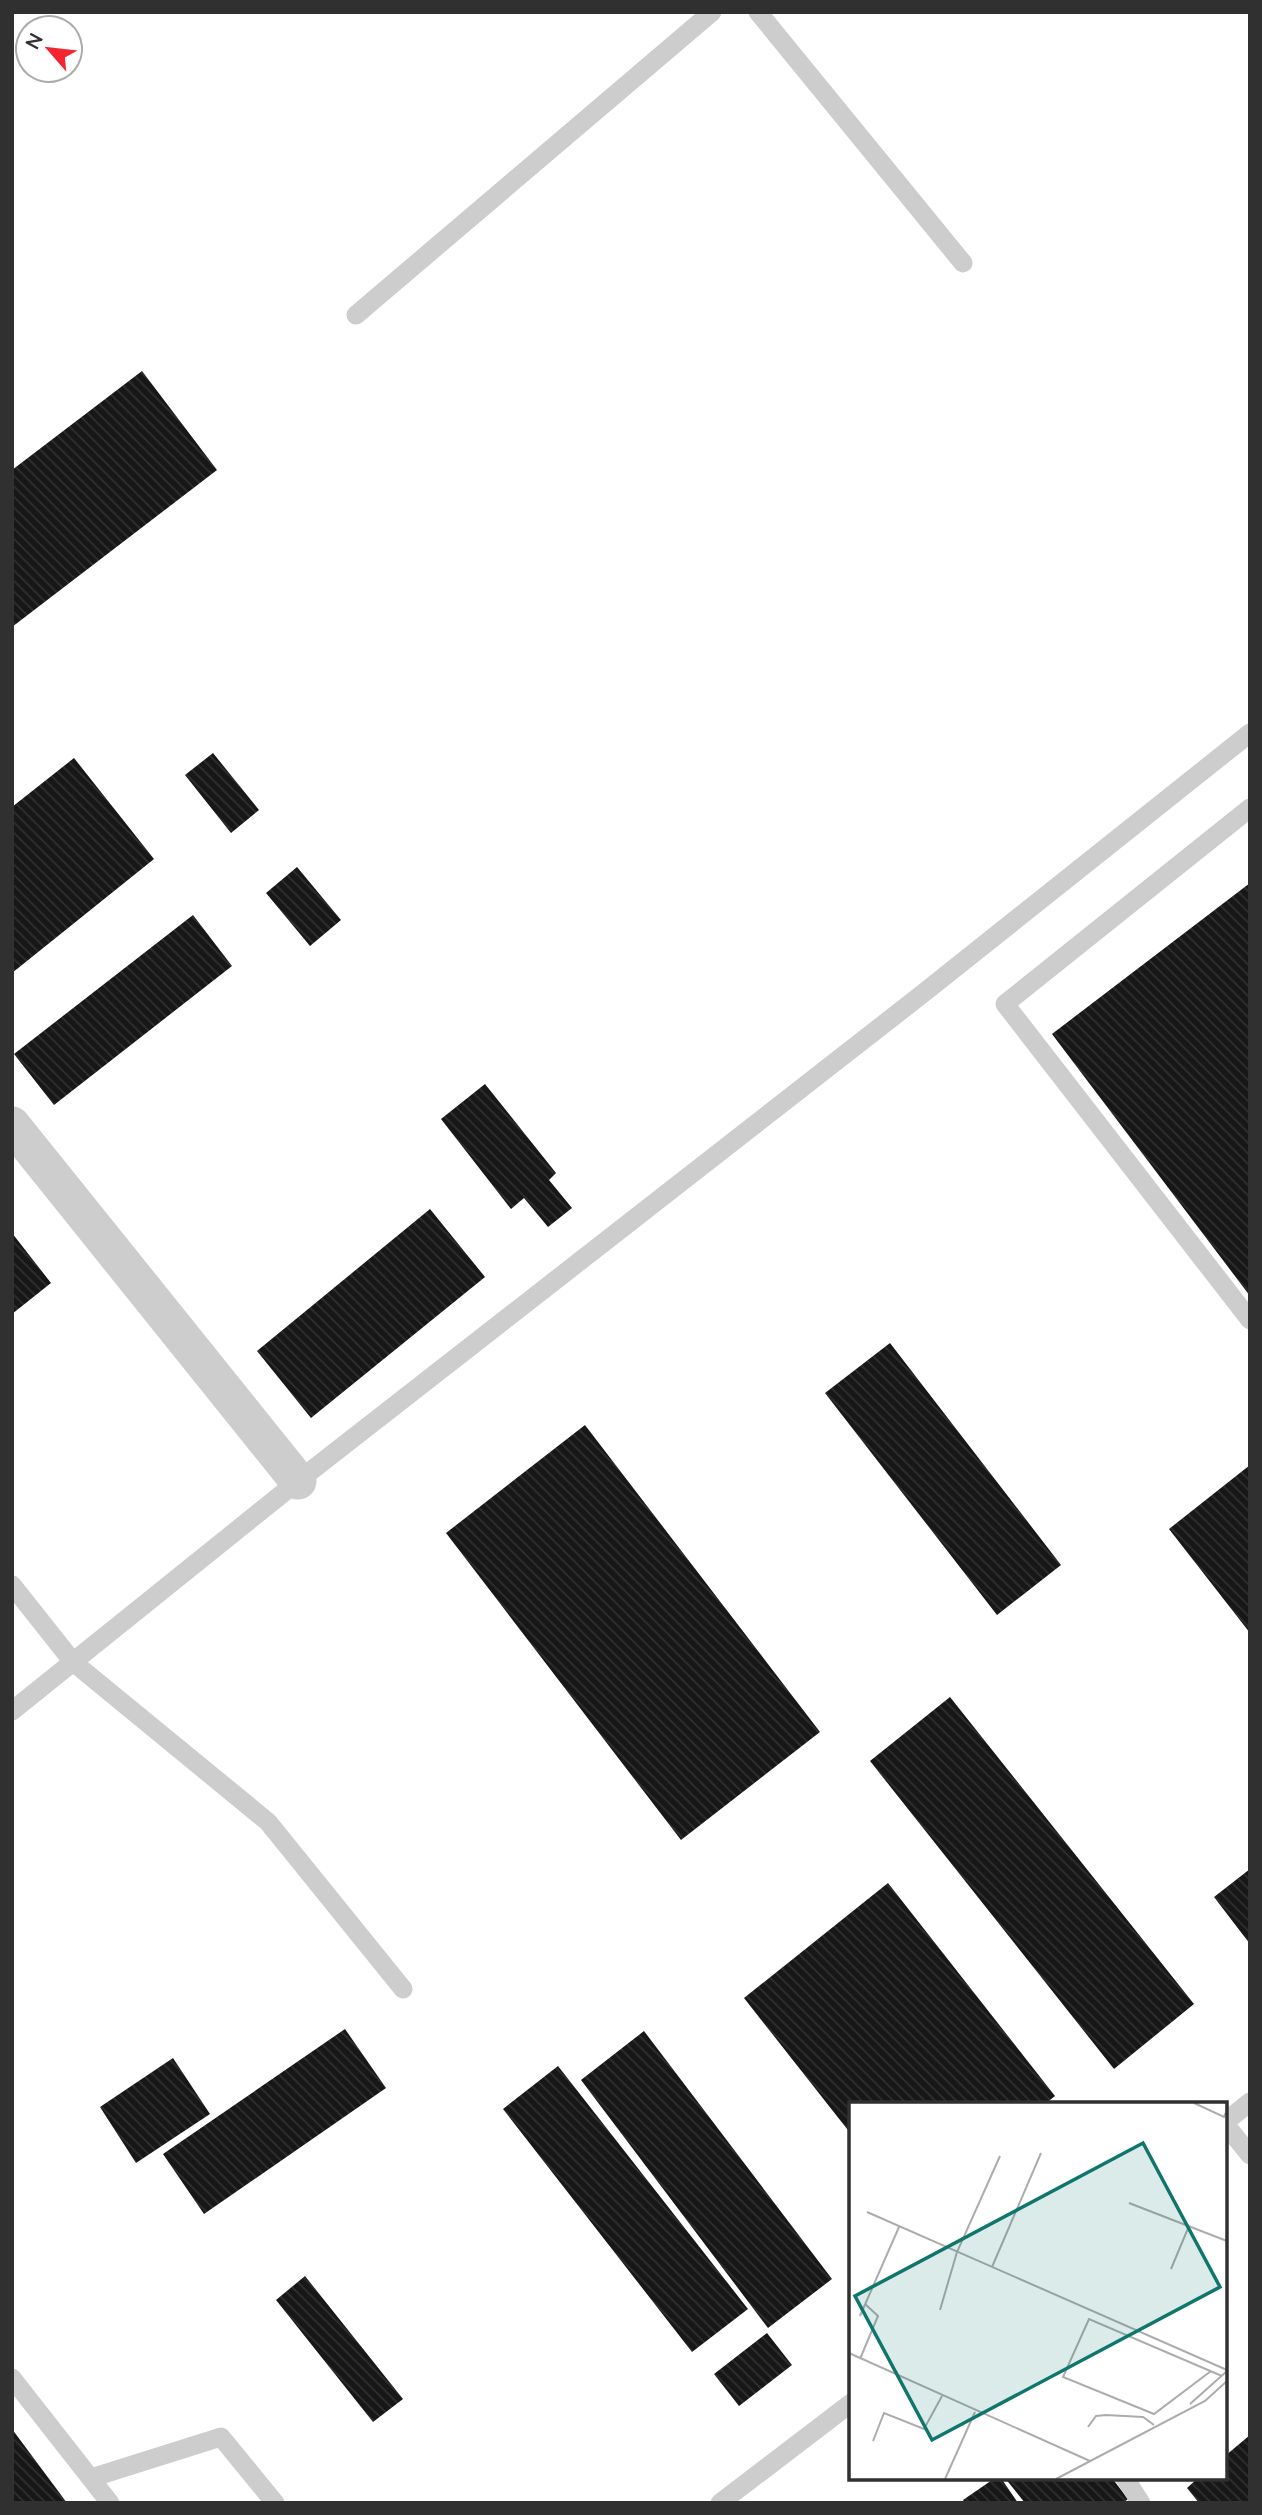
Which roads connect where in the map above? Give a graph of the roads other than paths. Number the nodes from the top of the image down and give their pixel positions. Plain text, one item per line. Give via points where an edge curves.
1 (712, 12) edge
2 (758, 12) edge
3 (963, 263) dead end
4 (356, 315) dead end
5 (1250, 733) edge
6 (1250, 808) edge
7 (12, 1125) edge
8 (1250, 1320) edge
9 (298, 1481) junction
10 (12, 1585) edge
11 (73, 1662) junction
12 (12, 1711) edge
13 (403, 1989) dead end
14 (1250, 2102) edge
15 (1227, 2121) edge
16 (1227, 2126) edge
17 (1250, 2155) edge
18 (12, 2378) edge
19 (849, 2405) edge
20 (91, 2478) junction
21 (1126, 2480) edge
22 (110, 2503) edge
23 (275, 2503) edge
24 (720, 2503) edge
25 (1141, 2503) edge

1 - 4 lane
2 - 3 lane
5 - 9 lane via 921,996
6 - 8 lane via 1004,1004
7 - 9 street
9 - 11 lane
10 - 11 lane
11 - 12 lane
11 - 13 lane via 268,1822
14 - 15 lane
16 - 17 lane
18 - 20 lane
19 - 24 lane
20 - 22 lane
20 - 23 lane via 221,2437
21 - 25 lane

